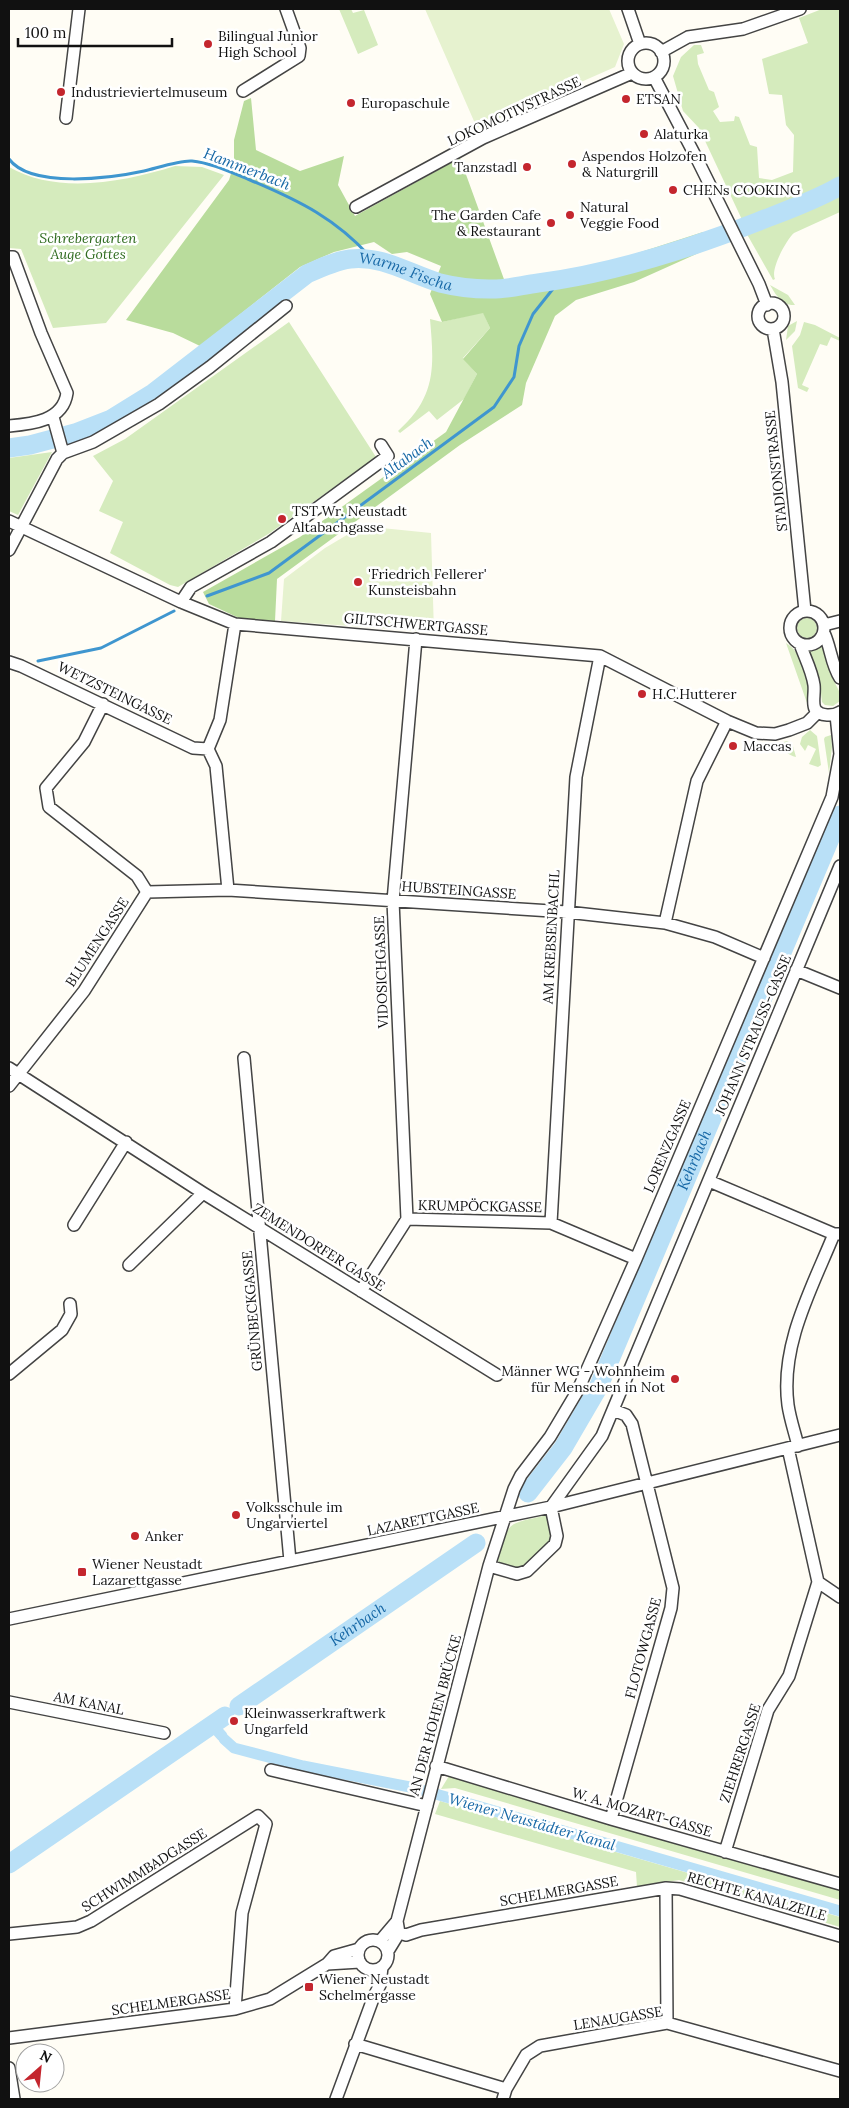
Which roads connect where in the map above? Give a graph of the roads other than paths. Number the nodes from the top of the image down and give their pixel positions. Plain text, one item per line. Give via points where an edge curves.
1 (79, 9) edge
2 (286, 9) edge
3 (628, 9) edge
4 (800, 9) edge
5 (640, 44) junction
6 (662, 52) junction
7 (632, 72) junction
8 (654, 77) junction
9 (243, 91) dead end
10 (66, 118) dead end
11 (356, 207) dead end
12 (11, 257) edge
13 (766, 304) junction
14 (286, 306) dead end
15 (773, 329) junction
16 (54, 422) junction
17 (9, 426) edge
18 (380, 444) dead end
19 (62, 449) junction
20 (9, 521) edge
21 (22, 526) junction
22 (9, 550) edge
23 (181, 602) junction
24 (804, 611) junction
25 (840, 621) edge
26 (235, 624) junction
27 (824, 629) junction
28 (416, 639) junction
29 (800, 644) junction
30 (600, 656) junction
31 (9, 662) edge
32 (840, 678) edge
33 (103, 704) junction
34 (818, 712) junction
35 (838, 713) edge
36 (727, 722) junction
37 (208, 749) junction
38 (838, 776) edge
39 (840, 866) edge
40 (228, 890) junction
41 (147, 892) junction
42 (393, 901) junction
43 (567, 912) junction
44 (665, 923) junction
45 (764, 958) junction
46 (796, 970) junction
47 (840, 988) edge
48 (244, 1058) dead end
49 (14, 1071) edge
50 (9, 1086) edge
51 (126, 1142) junction
52 (709, 1181) junction
53 (203, 1192) junction
54 (407, 1219) junction
55 (551, 1223) junction
56 (74, 1225) dead end
57 (259, 1228) junction
58 (837, 1234) edge
59 (636, 1259) junction
60 (129, 1265) dead end
61 (362, 1291) junction
62 (70, 1304) dead end
63 (9, 1374) edge
64 (497, 1375) dead end
65 (613, 1410) junction
66 (840, 1435) edge
67 (793, 1447) junction
68 (647, 1484) junction
69 (551, 1507) junction
70 (504, 1517) junction
71 (290, 1562) junction
72 (489, 1566) junction
73 (818, 1582) junction
74 (840, 1597) edge
75 (9, 1619) edge
76 (9, 1702) edge
77 (164, 1733) dead end
78 (272, 1770) dead end
79 (435, 1770) junction
80 (427, 1804) junction
81 (611, 1819) junction
82 (724, 1852) junction
83 (840, 1884) edge
84 (666, 1888) junction
85 (397, 1921) junction
86 (421, 1930) junction
87 (399, 1933) junction
88 (9, 1934) edge
89 (840, 1936) edge
90 (380, 1941) junction
91 (359, 1949) junction
92 (388, 1951) junction
93 (360, 1962) junction
94 (328, 1964) junction
95 (382, 1968) junction
96 (370, 1970) junction
97 (374, 1996) junction
98 (235, 2009) junction
99 (667, 2022) junction
100 (9, 2038) edge
101 (355, 2044) junction
102 (9, 2068) edge
103 (840, 2072) edge
104 (504, 2094) edge
105 (14, 2099) edge
106 (336, 2099) edge

1 - 10 street
2 - 9 street via 300,48 299,56
3 - 5 street
4 - 6 street via 743,28 688,37
5 - 6 street via 652,44
5 - 7 street via 628,58
6 - 8 street via 664,63
7 - 8 street via 642,79
7 - 11 street, LOKOMOTIVSTRASSE via 483,138
8 - 13 street via 759,284
12 - 16 street via 66,393 65,403
13 - 15 street via 760,311 759,320 764,327
13 - 15 street via 779,306 784,316 782,324
14 - 19 street via 159,404 93,442
15 - 24 street, STADIONSTRASSE via 784,396
16 - 17 street
16 - 19 street
18 - 23 street via 388,456 271,542 191,587
19 - 21 street
20 - 21 street, GILTSCHWERTGASSE
21 - 22 street
21 - 23 street, GILTSCHWERTGASSE
23 - 26 street, GILTSCHWERTGASSE
24 - 27 street via 817,614
24 - 29 street via 794,617 790,628 794,640
25 - 27 street
26 - 28 street, GILTSCHWERTGASSE
26 - 37 street via 220,720
27 - 29 street via 821,640 815,644
27 - 32 street
28 - 30 street, GILTSCHWERTGASSE
28 - 42 street, VIDOSICHGASSE
29 - 34 street via 812,675
30 - 36 street, GILTSCHWERTGASSE
30 - 43 street, AM KREBSENBACHL via 576,778
31 - 33 street, WETZSTEINGASSE
33 - 37 street, WETZSTEINGASSE via 193,748
33 - 41 street, BLUMENGASSE via 84,742 46,788 49,807 137,876
34 - 35 street via 827,715
34 - 36 street, GILTSCHWERTGASSE via 807,723 775,734 756,733
35 - 38 street
36 - 44 street via 697,781
37 - 40 street via 216,766
38 - 45 street, LORENZGASSE
39 - 46 street, JOHANN STRAUSS-GASSE
40 - 41 street, HUBSTEINGASSE
40 - 42 street, HUBSTEINGASSE
41 - 49 street, BLUMENGASSE via 84,991
42 - 43 street, HUBSTEINGASSE
42 - 54 street, VIDOSICHGASSE
43 - 44 street, HUBSTEINGASSE
43 - 55 street, AM KREBSENBACHL
44 - 45 street, HUBSTEINGASSE via 715,937
45 - 59 street, LORENZGASSE
46 - 47 street
46 - 52 street, JOHANN STRAUSS-GASSE
48 - 57 street, GRÜNBECKGASSE
49 - 50 street, BLUMENGASSE
49 - 51 street, ZEMENDORFER GASSE
51 - 53 street, ZEMENDORFER GASSE
51 - 56 street
52 - 58 street
52 - 65 street, JOHANN STRAUSS-GASSE
53 - 57 street, ZEMENDORFER GASSE
53 - 60 street
54 - 55 street, KRUMPÖCKGASSE
54 - 61 street
55 - 59 street, KRUMPÖCKGASSE
57 - 61 street, ZEMENDORFER GASSE
57 - 71 street, GRÜNBECKGASSE
58 - 67 street via 797,1324 788,1364
59 - 70 street, LORENZGASSE via 578,1390 550,1437 521,1475
61 - 64 street, ZEMENDORFER GASSE
62 - 63 street via 71,1314 62,1330
65 - 68 street via 626,1415 632,1424
65 - 69 street, JOHANN STRAUSS-GASSE via 602,1436
66 - 67 street, LAZARETTGASSE
67 - 68 street, LAZARETTGASSE
67 - 73 street
68 - 69 street, LAZARETTGASSE
68 - 81 street, FLOTOWGASSE via 672,1588 671,1608
69 - 70 street, LAZARETTGASSE
69 - 72 street via 557,1536 555,1544 527,1571 517,1574
70 - 71 street, LAZARETTGASSE
70 - 72 street, AN DER HOHEN BRÜCKE
71 - 75 street, LAZARETTGASSE
72 - 79 street, AN DER HOHEN BRÜCKE
73 - 74 street
73 - 82 street, ZIEHRERGASSE via 789,1676 768,1710
76 - 77 street, AM KANAL
78 - 80 street
79 - 80 street, AN DER HOHEN BRÜCKE
79 - 81 street, W. A. MOZART-GASSE
80 - 85 street, AN DER HOHEN BRÜCKE
81 - 82 street, W. A. MOZART-GASSE
82 - 83 street, W. A. MOZART-GASSE
84 - 86 street, SCHELMERGASSE
84 - 89 street, RECHTE KANALZEILE via 680,1889
84 - 99 street
85 - 86 street
85 - 87 street, AN DER HOHEN BRÜCKE
85 - 90 street, AN DER HOHEN BRÜCKE
86 - 87 street, SCHELMERGASSE via 406,1935
87 - 92 street
88 - 98 street, SCHWIMMBADGASSE via 77,1927 91,1921 258,1816 266,1824 242,1913
90 - 91 street via 368,1940
90 - 92 street
91 - 93 street
91 - 94 street, SCHELMERGASSE via 334,1956
92 - 95 street via 387,1962
93 - 94 street, SCHELMERGASSE
93 - 96 street
94 - 98 street, SCHELMERGASSE via 270,1999
95 - 96 street
95 - 97 street via 380,1986
96 - 97 street
97 - 101 street
98 - 100 street, SCHELMERGASSE
99 - 103 street, LENAUGASSE
99 - 104 street, LENAUGASSE via 540,2046 526,2056
101 - 104 street
101 - 106 street
102 - 105 street

